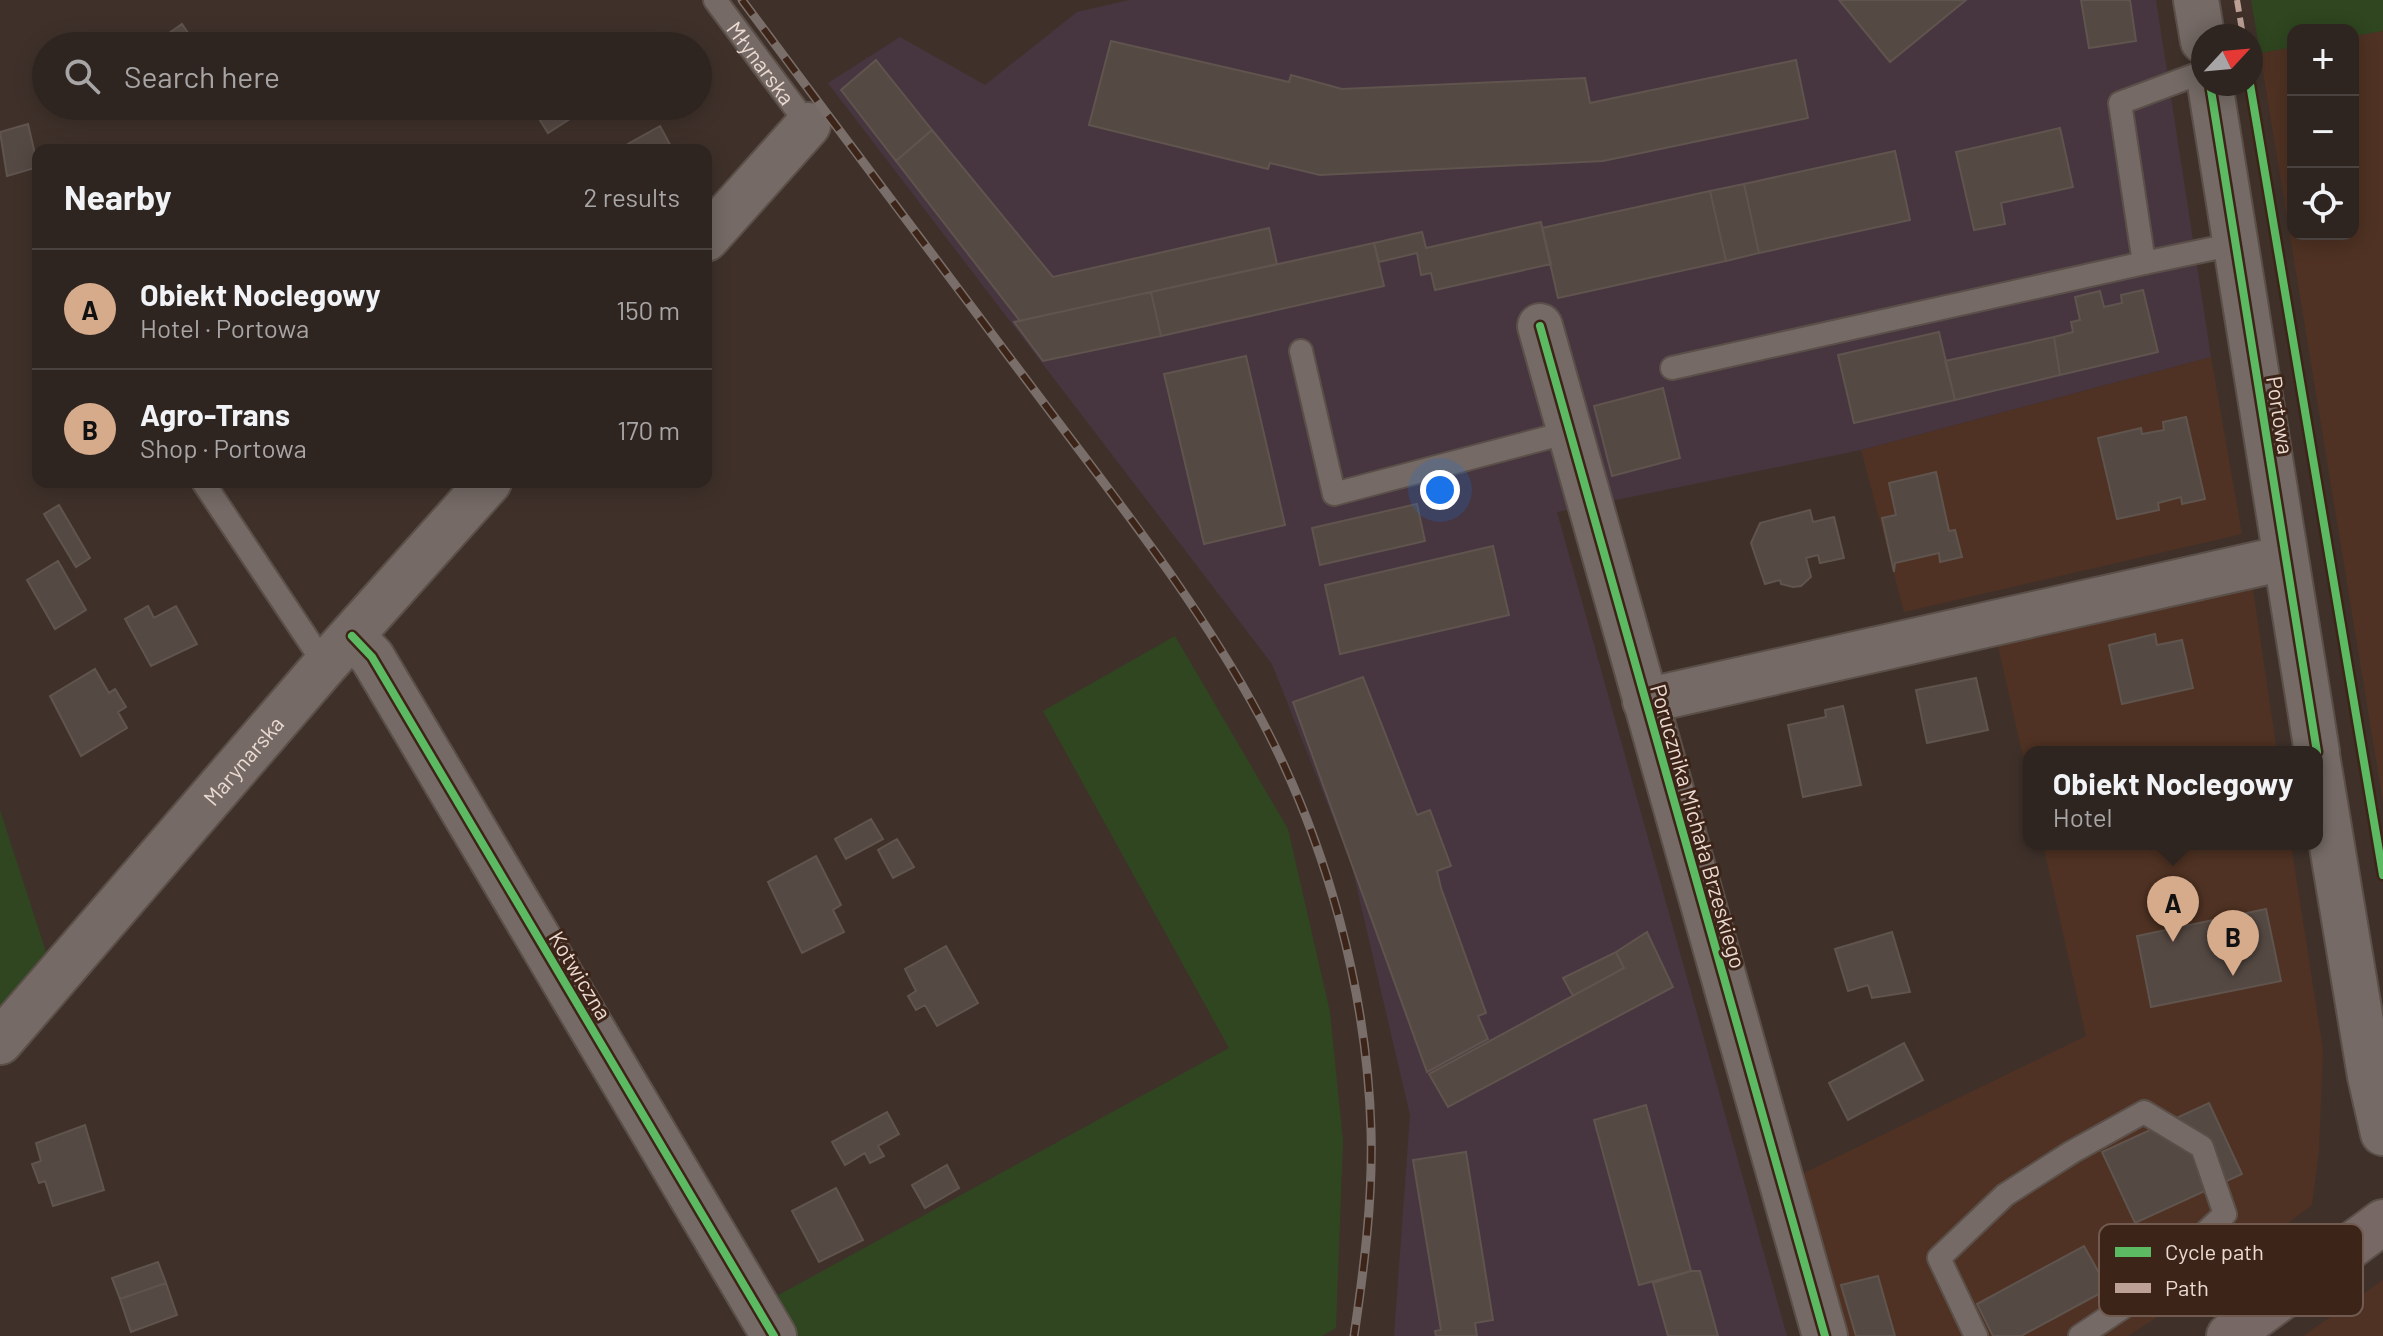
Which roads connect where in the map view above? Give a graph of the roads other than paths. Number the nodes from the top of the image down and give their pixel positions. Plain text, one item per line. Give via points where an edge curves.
1 (715, 0) edge
2 (2196, 0) edge
3 (2200, 24) edge
4 (2191, 76) edge
5 (2212, 96) edge
6 (808, 125) joint
7 (712, 232) edge
8 (2235, 244) junction
9 (2144, 263) junction
10 (1540, 326) dead end
11 (1301, 351) dead end
12 (1672, 368) dead end
13 (1569, 432) junction
14 (208, 488) edge
15 (484, 488) edge
16 (2285, 558) junction
17 (338, 651) junction
18 (1645, 701) junction
19 (2316, 746) edge
20 (2323, 790) edge
21 (0, 1042) edge
22 (2383, 1133) edge
23 (2383, 1222) edge
24 (2214, 1224) edge
25 (2363, 1237) edge
26 (2110, 1316) edge
27 (2256, 1316) edge
28 (774, 1336) edge
29 (1825, 1336) edge
30 (1976, 1336) edge
31 (2080, 1336) edge
32 (2229, 1336) edge

1 - 6 lane, Młynarska
2 - 3 street
4 - 9 lane via 2120,103
5 - 8 street, Portowa
6 - 7 street
8 - 9 lane
8 - 16 street, Portowa
9 - 12 lane
10 - 13 street, Porucznika Michała Brzeskiego
11 - 13 lane via 1334,494
13 - 18 street, Porucznika Michała Brzeskiego
14 - 17 lane
15 - 17 street, Marynarska
16 - 18 street, Porucznika Michała Brzeskiego
16 - 19 street, Portowa
17 - 21 street, Marynarska
17 - 28 street, Kotwiczna via 372,657
18 - 29 street, Porucznika Michała Brzeskiego
20 - 22 street, Portowa
23 - 25 main road
24 - 30 lane via 2225,1214 2202,1147 2144,1112 2005,1195 1939,1258
26 - 31 lane
27 - 32 main road

